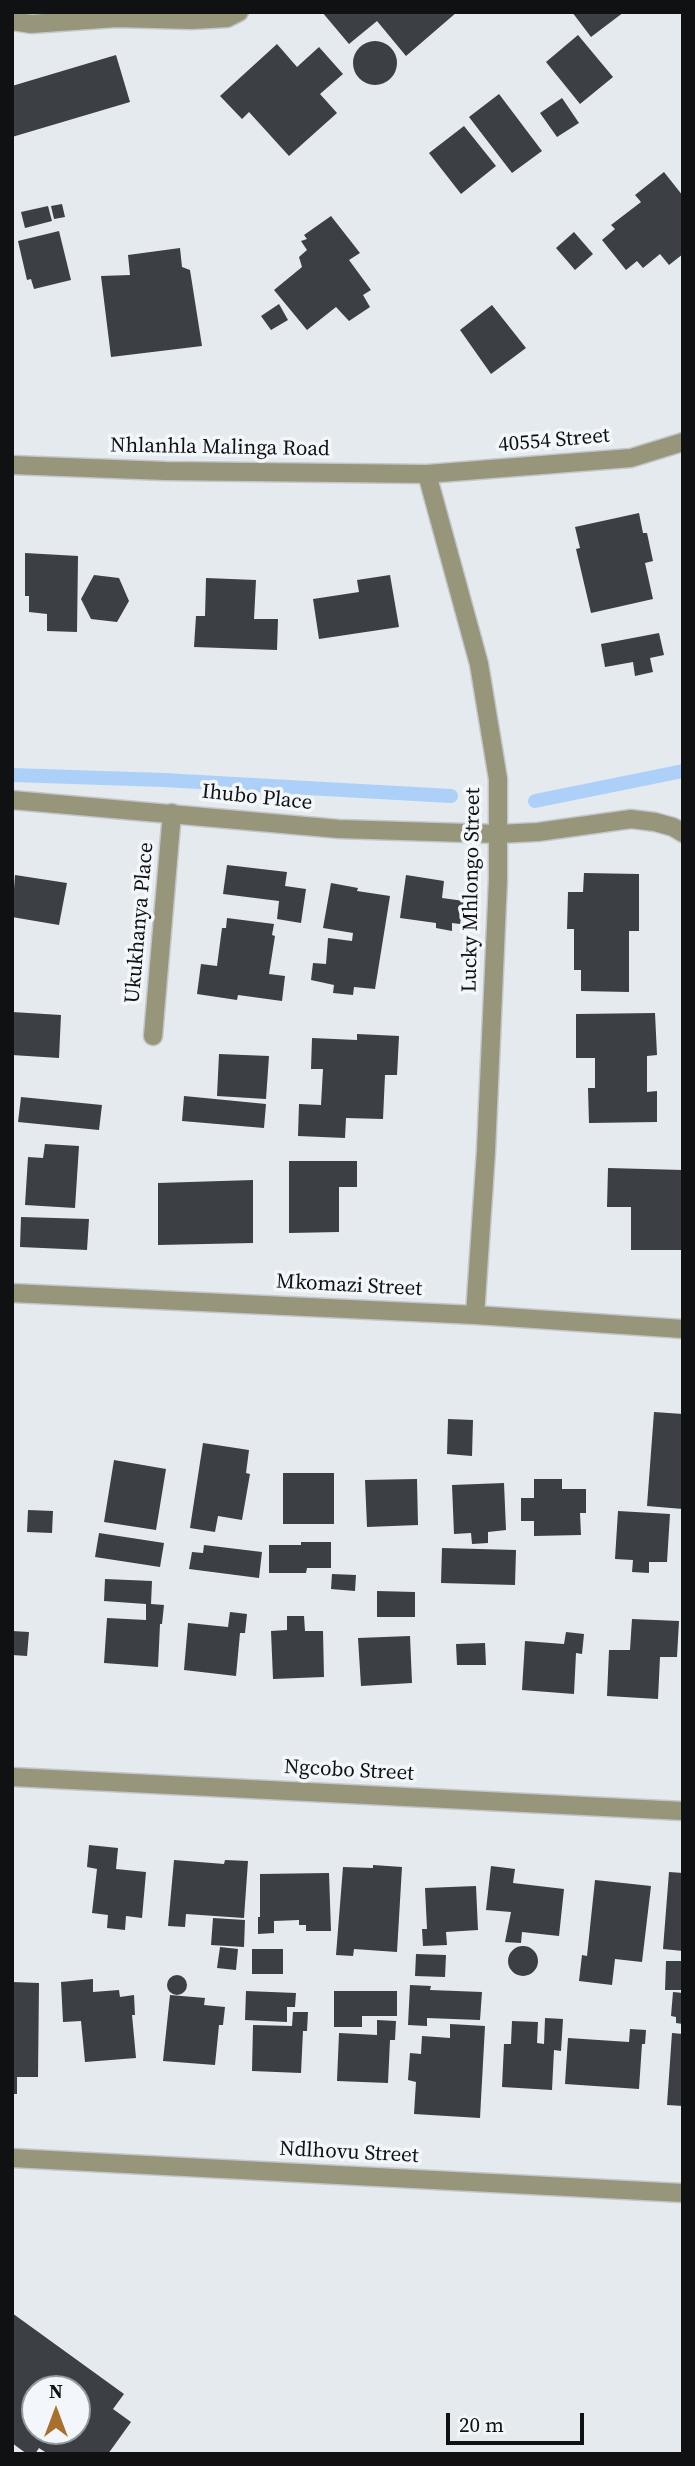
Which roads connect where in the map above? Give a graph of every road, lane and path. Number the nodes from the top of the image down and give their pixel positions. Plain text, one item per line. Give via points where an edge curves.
1 (239, 12) edge
2 (12, 22) edge
3 (683, 442) edge
4 (12, 465) edge
5 (427, 474) junction
6 (12, 800) edge
7 (172, 813) junction
8 (683, 833) edge
9 (498, 834) junction
10 (153, 1036) dead end
11 (12, 1293) edge
12 (475, 1315) junction
13 (683, 1329) edge
14 (12, 1777) edge
15 (683, 1811) edge
16 (12, 2158) edge
17 (683, 2193) edge

1 - 2 street via 227,18 192,20
3 - 5 street, 40554 Street via 631,458
4 - 5 street, Nhlanhla Malinga Road
5 - 9 street, Lucky Mhlongo Street via 479,664 498,779
6 - 7 street, Ihubo Place
7 - 9 street, Ihubo Place via 339,829
7 - 10 street, Ukukhanya Place
8 - 9 street, Ihubo Place via 631,819
9 - 12 street, Lucky Mhlongo Street
11 - 12 street, Mkomazi Street
12 - 13 street, Mkomazi Street
14 - 15 street, Ngcobo Street
16 - 17 street, Ndlhovu Street

